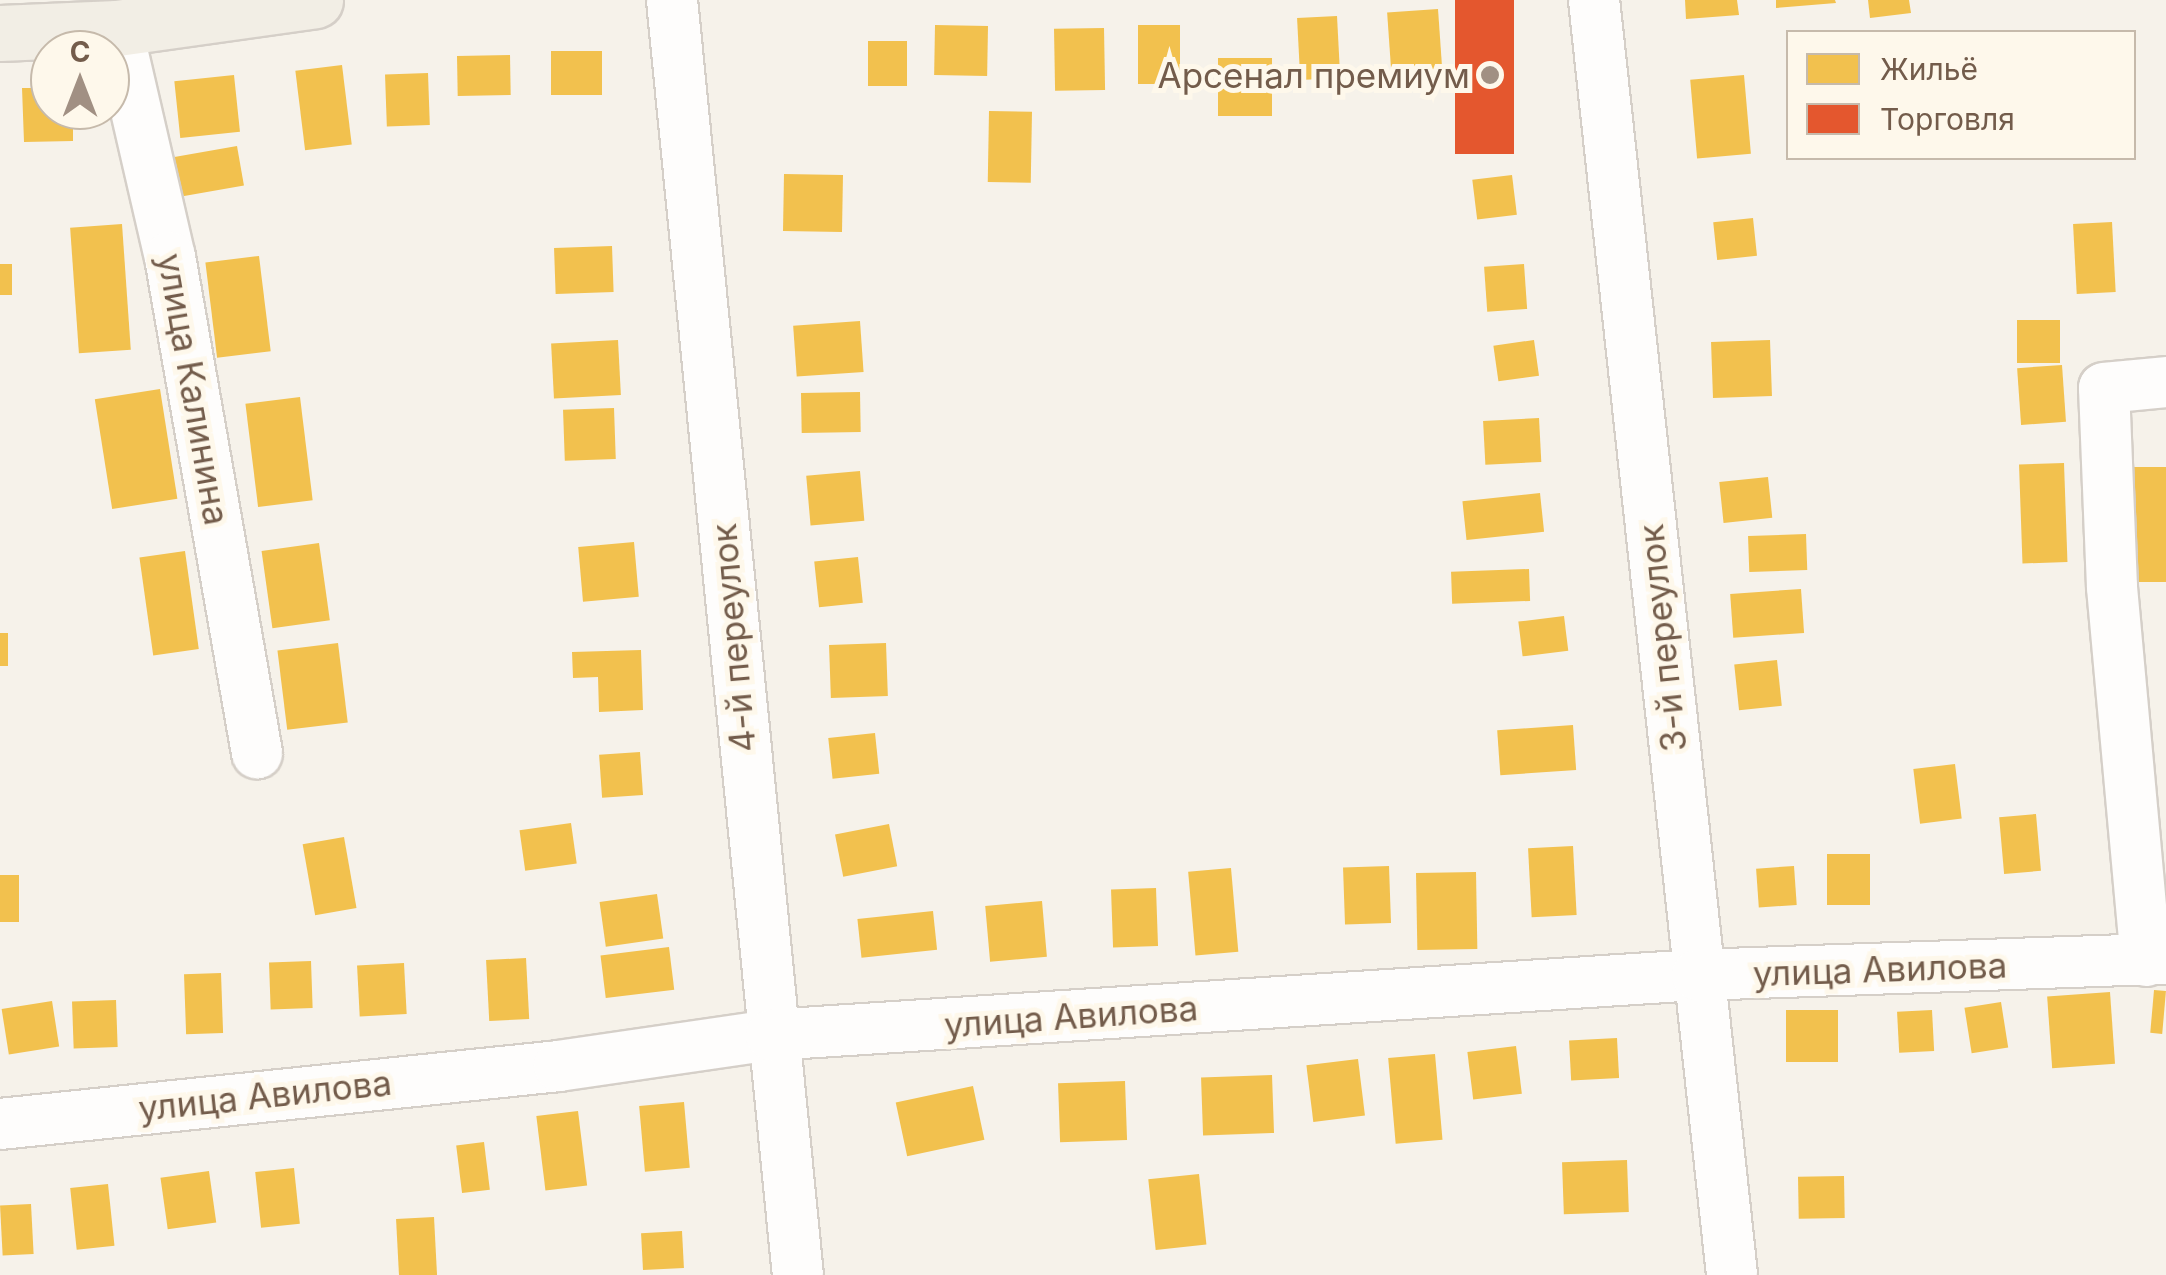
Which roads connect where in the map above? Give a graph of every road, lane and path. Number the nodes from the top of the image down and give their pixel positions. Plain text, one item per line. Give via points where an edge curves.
1 (315, 0) edge
2 (672, 0) edge
3 (1594, 0) edge
4 (117, 28) junction
5 (0, 34) edge
6 (2166, 382) edge
7 (256, 752) dead end
8 (2156, 960) edge
9 (1697, 975) junction
10 (771, 1036) junction
11 (0, 1124) edge
12 (798, 1275) edge
13 (1732, 1275) edge

1 - 4 main road
2 - 10 street, 4-й переулок
3 - 9 street, 3-й переулок
4 - 5 main road
4 - 7 street, улица Калинина via 170,257
6 - 8 street, улица Авилова via 2104,388 2112,587
8 - 9 street, улица Авилова
9 - 10 street, улица Авилова
9 - 13 street, 3-й переулок
10 - 11 street, улица Авилова via 559,1066
10 - 12 street, 4-й переулок

